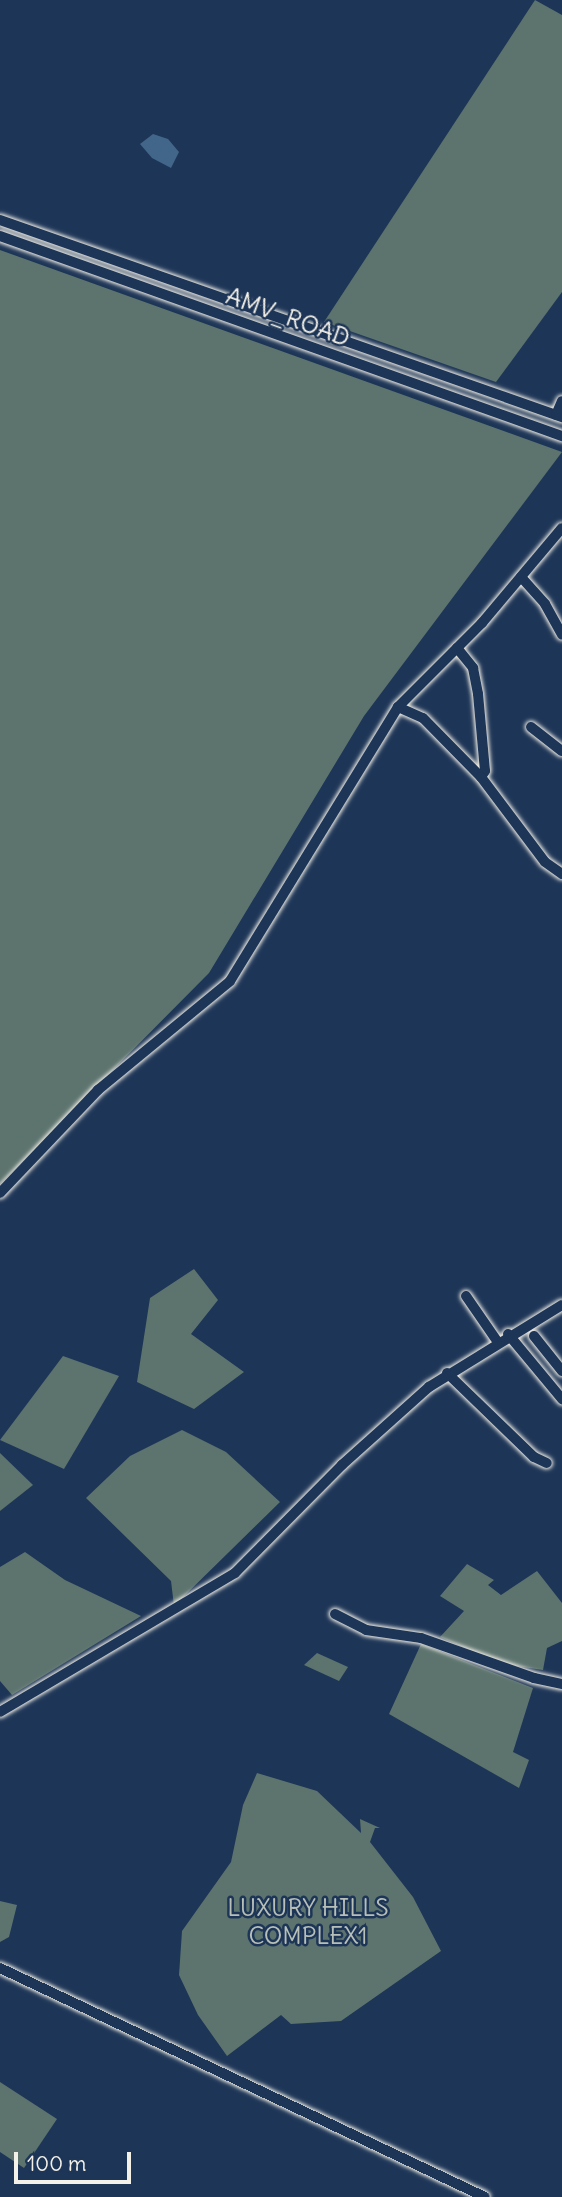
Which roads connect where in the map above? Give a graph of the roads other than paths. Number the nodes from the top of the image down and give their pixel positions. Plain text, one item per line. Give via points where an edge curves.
1 (0, 220) edge
2 (0, 236) edge
3 (428, 373) junction
4 (449, 381) junction
5 (424, 387) junction
6 (444, 394) junction
7 (562, 401) edge
8 (559, 416) edge
9 (562, 436) edge
10 (562, 528) edge
11 (521, 577) junction
12 (562, 635) edge
13 (457, 648) junction
14 (398, 707) junction
15 (531, 727) dead end
16 (562, 751) edge
17 (481, 777) junction
18 (562, 874) edge
19 (0, 1193) edge
20 (466, 1296) dead end
21 (562, 1305) edge
22 (508, 1334) junction
23 (534, 1336) dead end
24 (497, 1341) junction
25 (562, 1371) edge
26 (447, 1373) junction
27 (562, 1399) edge
28 (547, 1463) dead end
29 (335, 1614) dead end
30 (562, 1684) edge
31 (0, 1712) edge
32 (0, 1968) edge
33 (485, 2197) edge

1 - 3 street
2 - 5 street, AMV_ROAD
3 - 4 street
3 - 5 street
4 - 6 street
4 - 8 street
5 - 6 street, AMV_ROAD
6 - 9 street, AMV_ROAD
7 - 8 street
10 - 11 street
11 - 12 street via 545,604
11 - 13 street
13 - 14 street
13 - 17 street via 472,667 478,694 485,771
14 - 17 street via 423,718
14 - 19 street via 230,981 98,1090
15 - 16 street
17 - 18 street via 531,845
20 - 24 street
21 - 22 street
22 - 24 street
22 - 27 street
23 - 25 street
24 - 26 street
26 - 28 street via 534,1457
26 - 31 street via 342,1465 247,1564
29 - 30 street via 366,1629 421,1638
32 - 33 street

